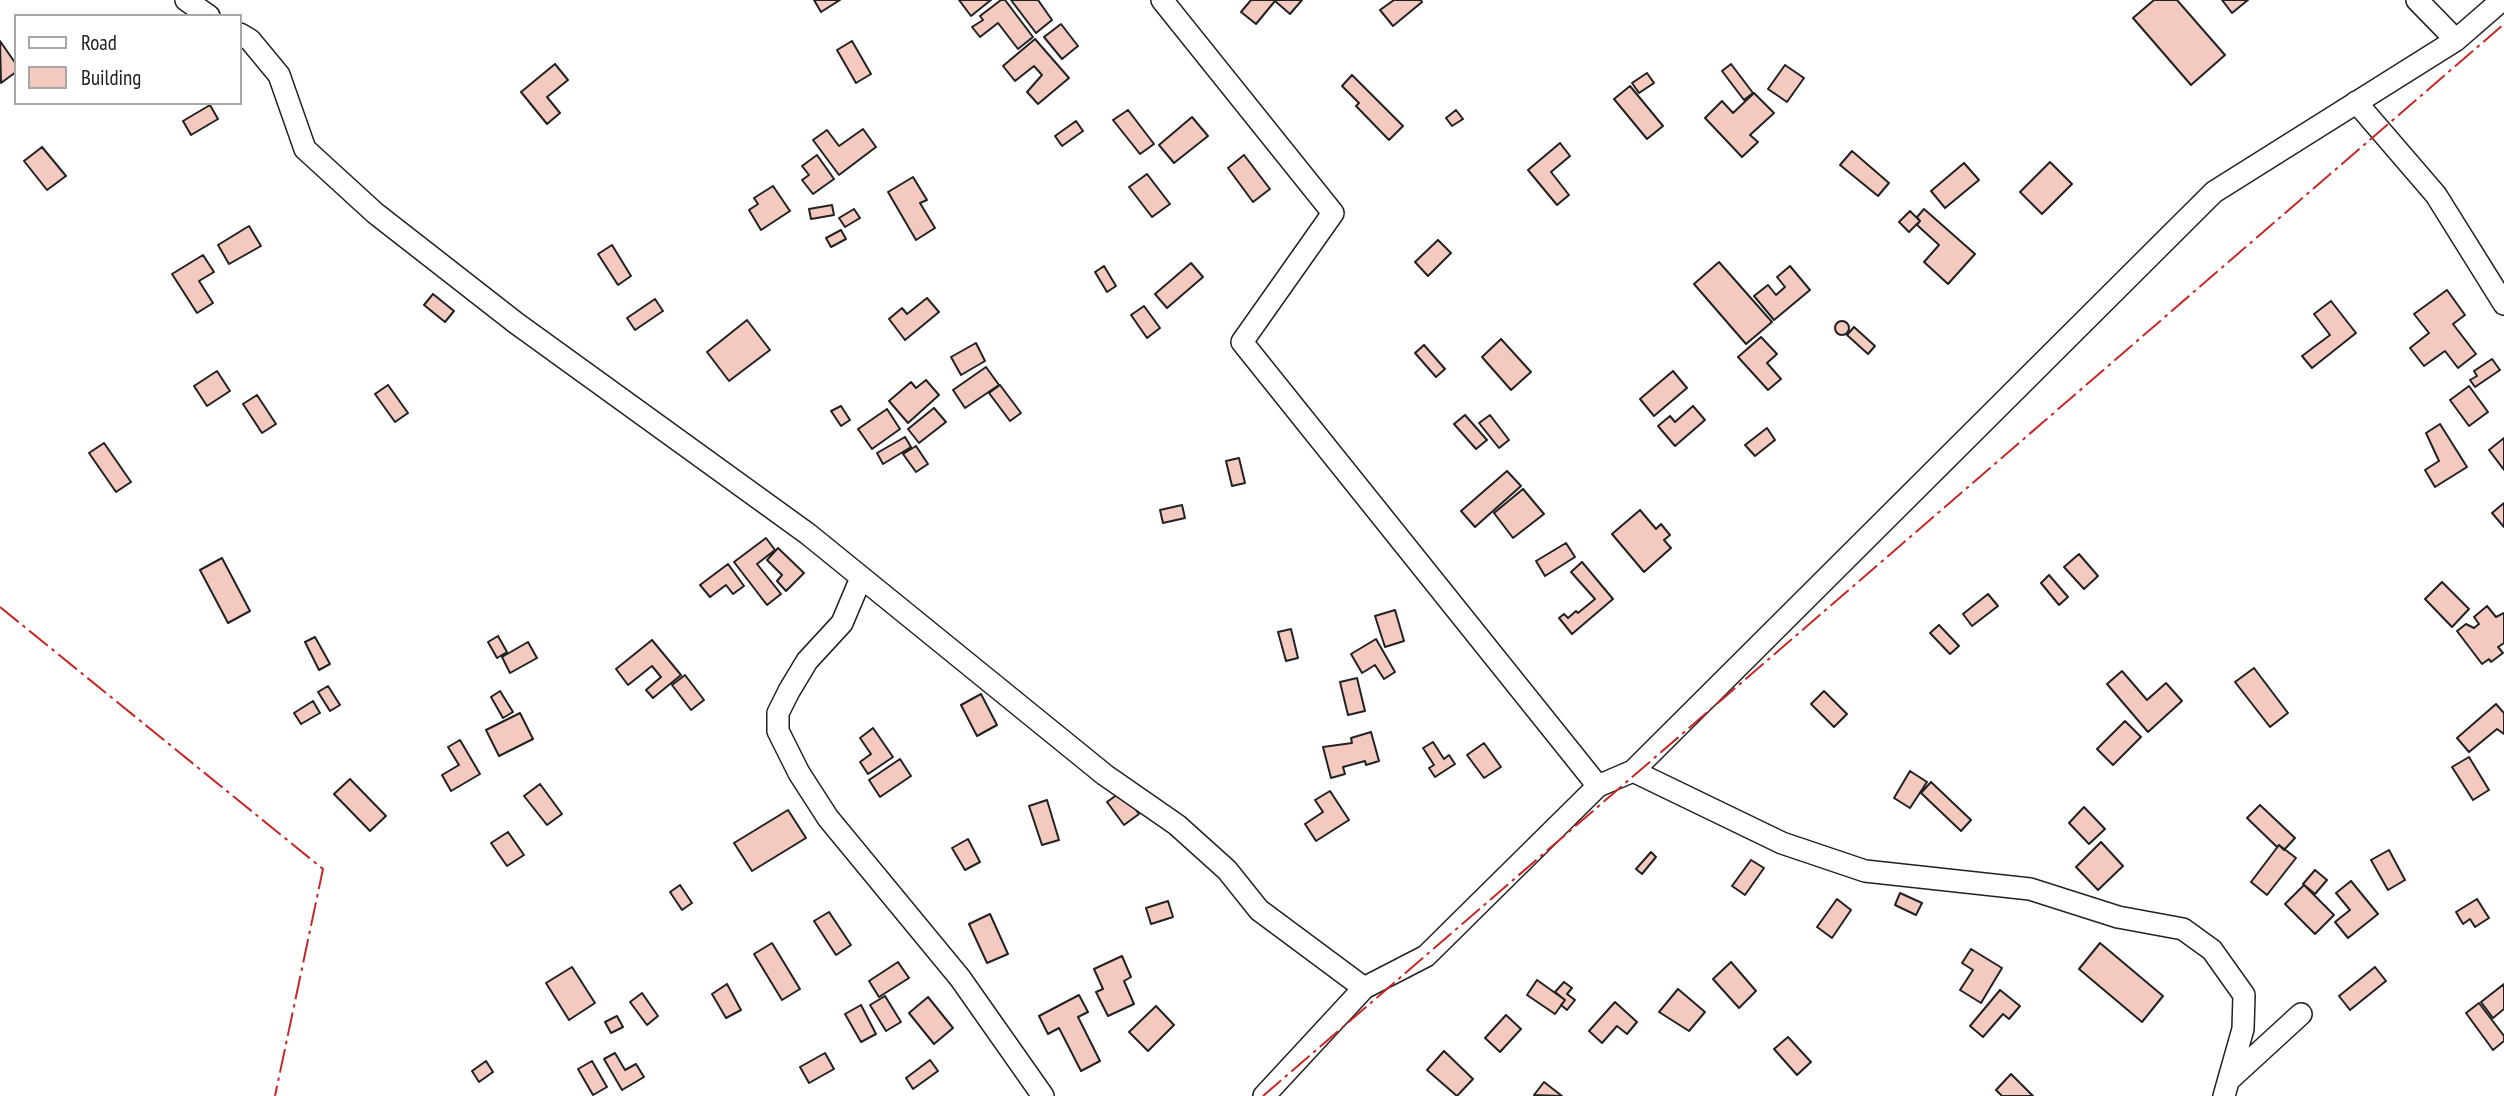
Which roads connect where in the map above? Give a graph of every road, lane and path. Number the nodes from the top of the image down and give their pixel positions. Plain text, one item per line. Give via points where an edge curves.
1 (186, 0) edge
2 (1162, 0) edge
3 (2417, 0) edge
4 (2502, 0) edge
5 (206, 14) edge
6 (242, 35) edge
7 (2456, 40) junction
8 (2356, 102) junction
9 (2504, 304) edge
10 (861, 578) junction
11 (1633, 771) junction
12 (1598, 786) junction
13 (1364, 988) junction
14 (2301, 1014) dead end
15 (2227, 1088) edge
16 (1043, 1096) edge
17 (1264, 1096) edge

1 - 5 street
2 - 12 street via 1333,213 1242,342
3 - 7 street
4 - 7 street
6 - 10 street via 279,75 305,149 375,213
7 - 8 street
8 - 9 street via 2436,195
8 - 11 street via 2214,192
10 - 13 street via 1105,775 1177,825 1227,870 1259,910
10 - 16 street via 842,623 807,661 789,691 778,713 778,731 828,818 960,978
11 - 12 street
11 - 15 street via 1782,843 1865,871 2030,889 2118,917 2183,929 2212,950 2244,995 2243,1029
12 - 13 street via 1426,956
13 - 17 street
14 - 15 street

